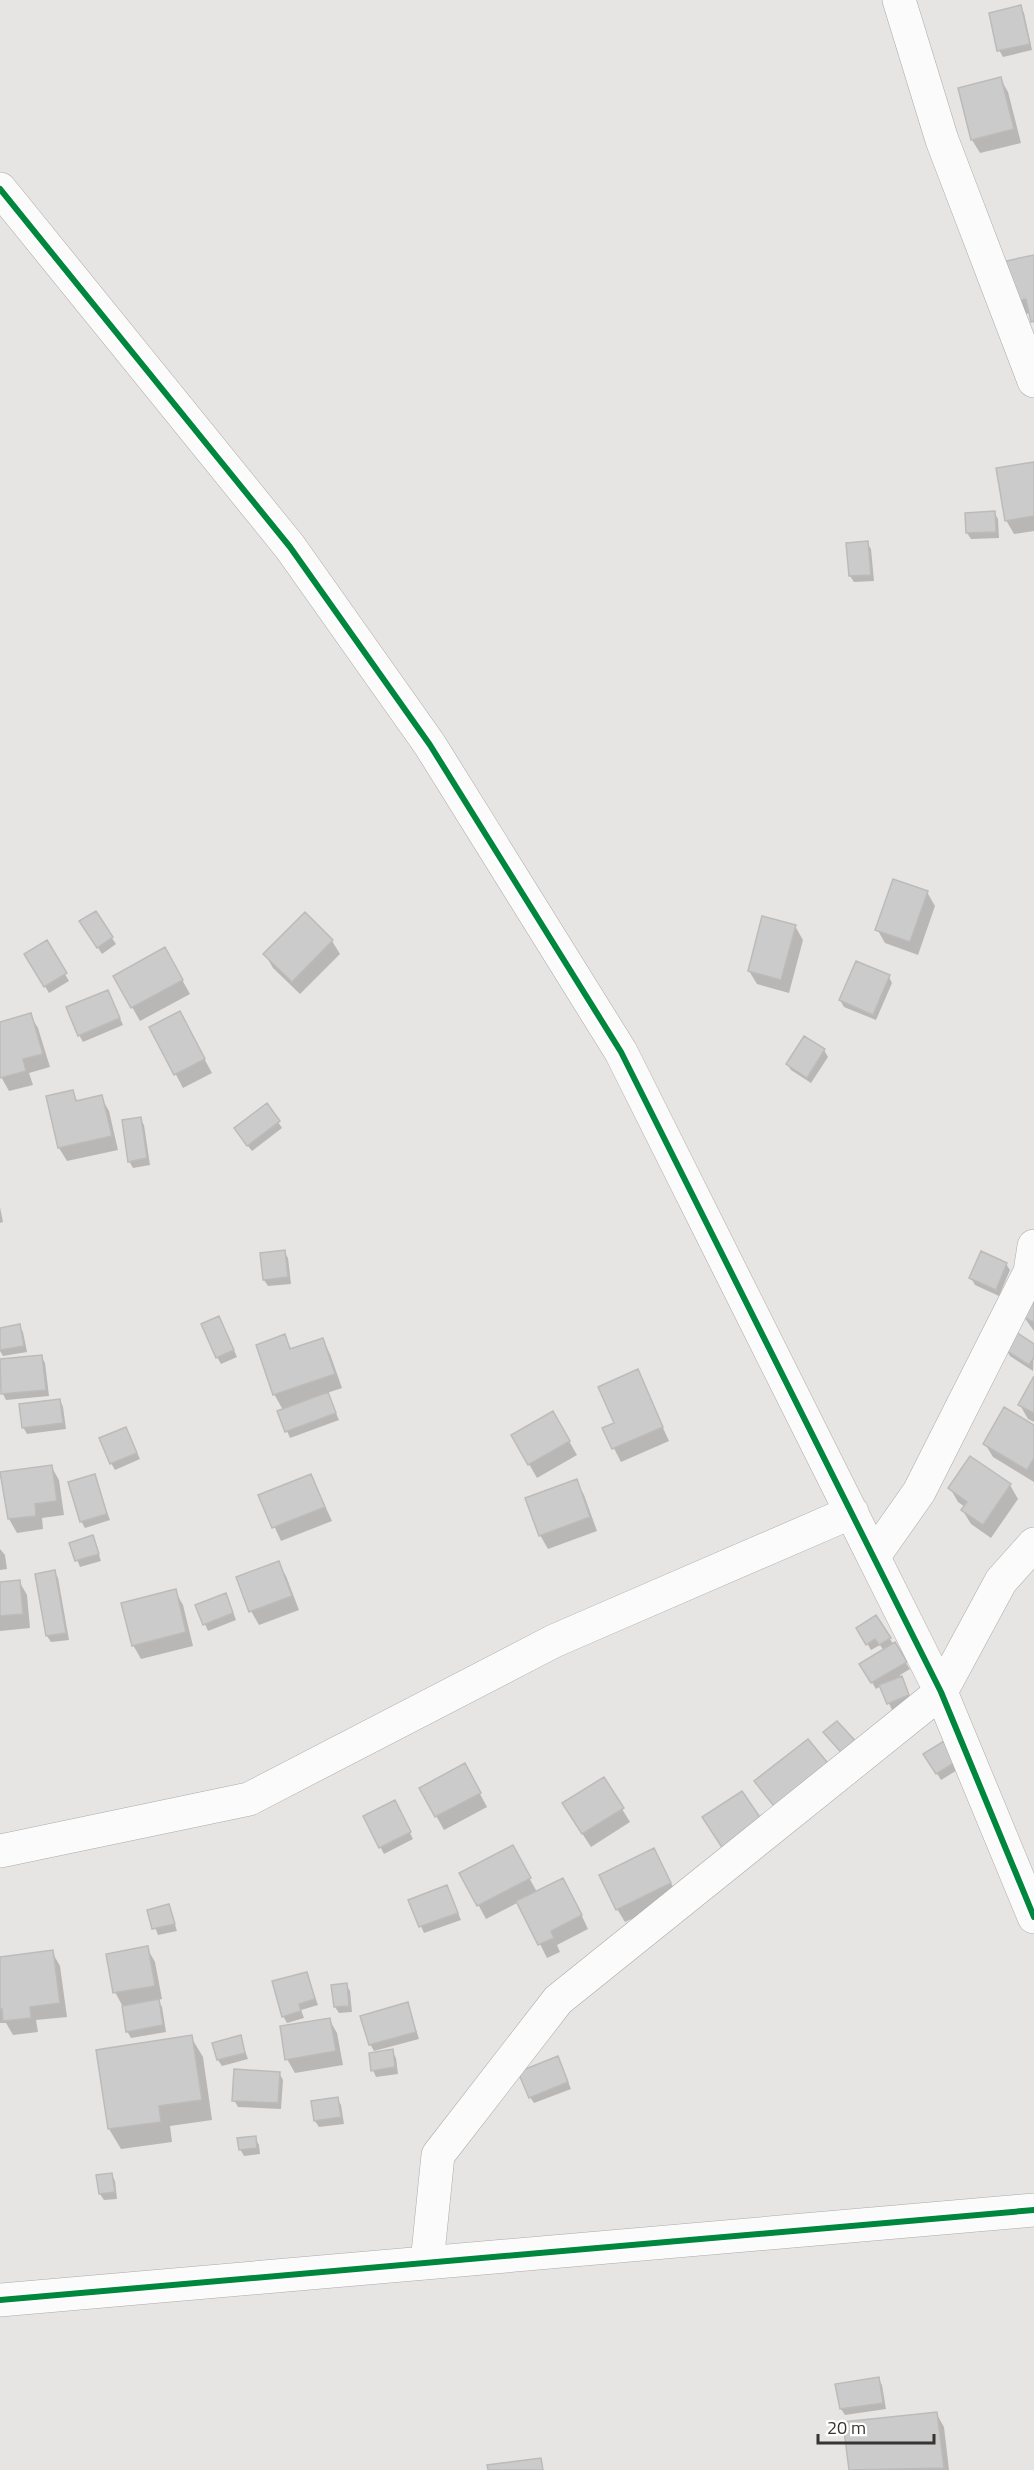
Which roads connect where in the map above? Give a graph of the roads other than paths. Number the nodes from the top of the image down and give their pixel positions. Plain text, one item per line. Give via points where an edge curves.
1 (899, 0) edge
2 (0, 189) edge
3 (1034, 381) edge
4 (1034, 1246) edge
5 (852, 1512) junction
6 (1034, 1544) edge
7 (874, 1556) junction
8 (941, 1692) junction
9 (0, 1851) edge
10 (1034, 1917) edge
11 (1034, 2210) edge
12 (427, 2263) junction
13 (0, 2300) edge

1 - 3 street via 942,140
2 - 5 street via 290,547 430,745 621,1052
4 - 7 street via 1030,1272 919,1492
5 - 7 street
5 - 9 street via 554,1641 249,1799
6 - 8 street via 1000,1581
7 - 8 street
8 - 10 street
8 - 12 street via 558,2000 438,2156
11 - 12 street
12 - 13 street

